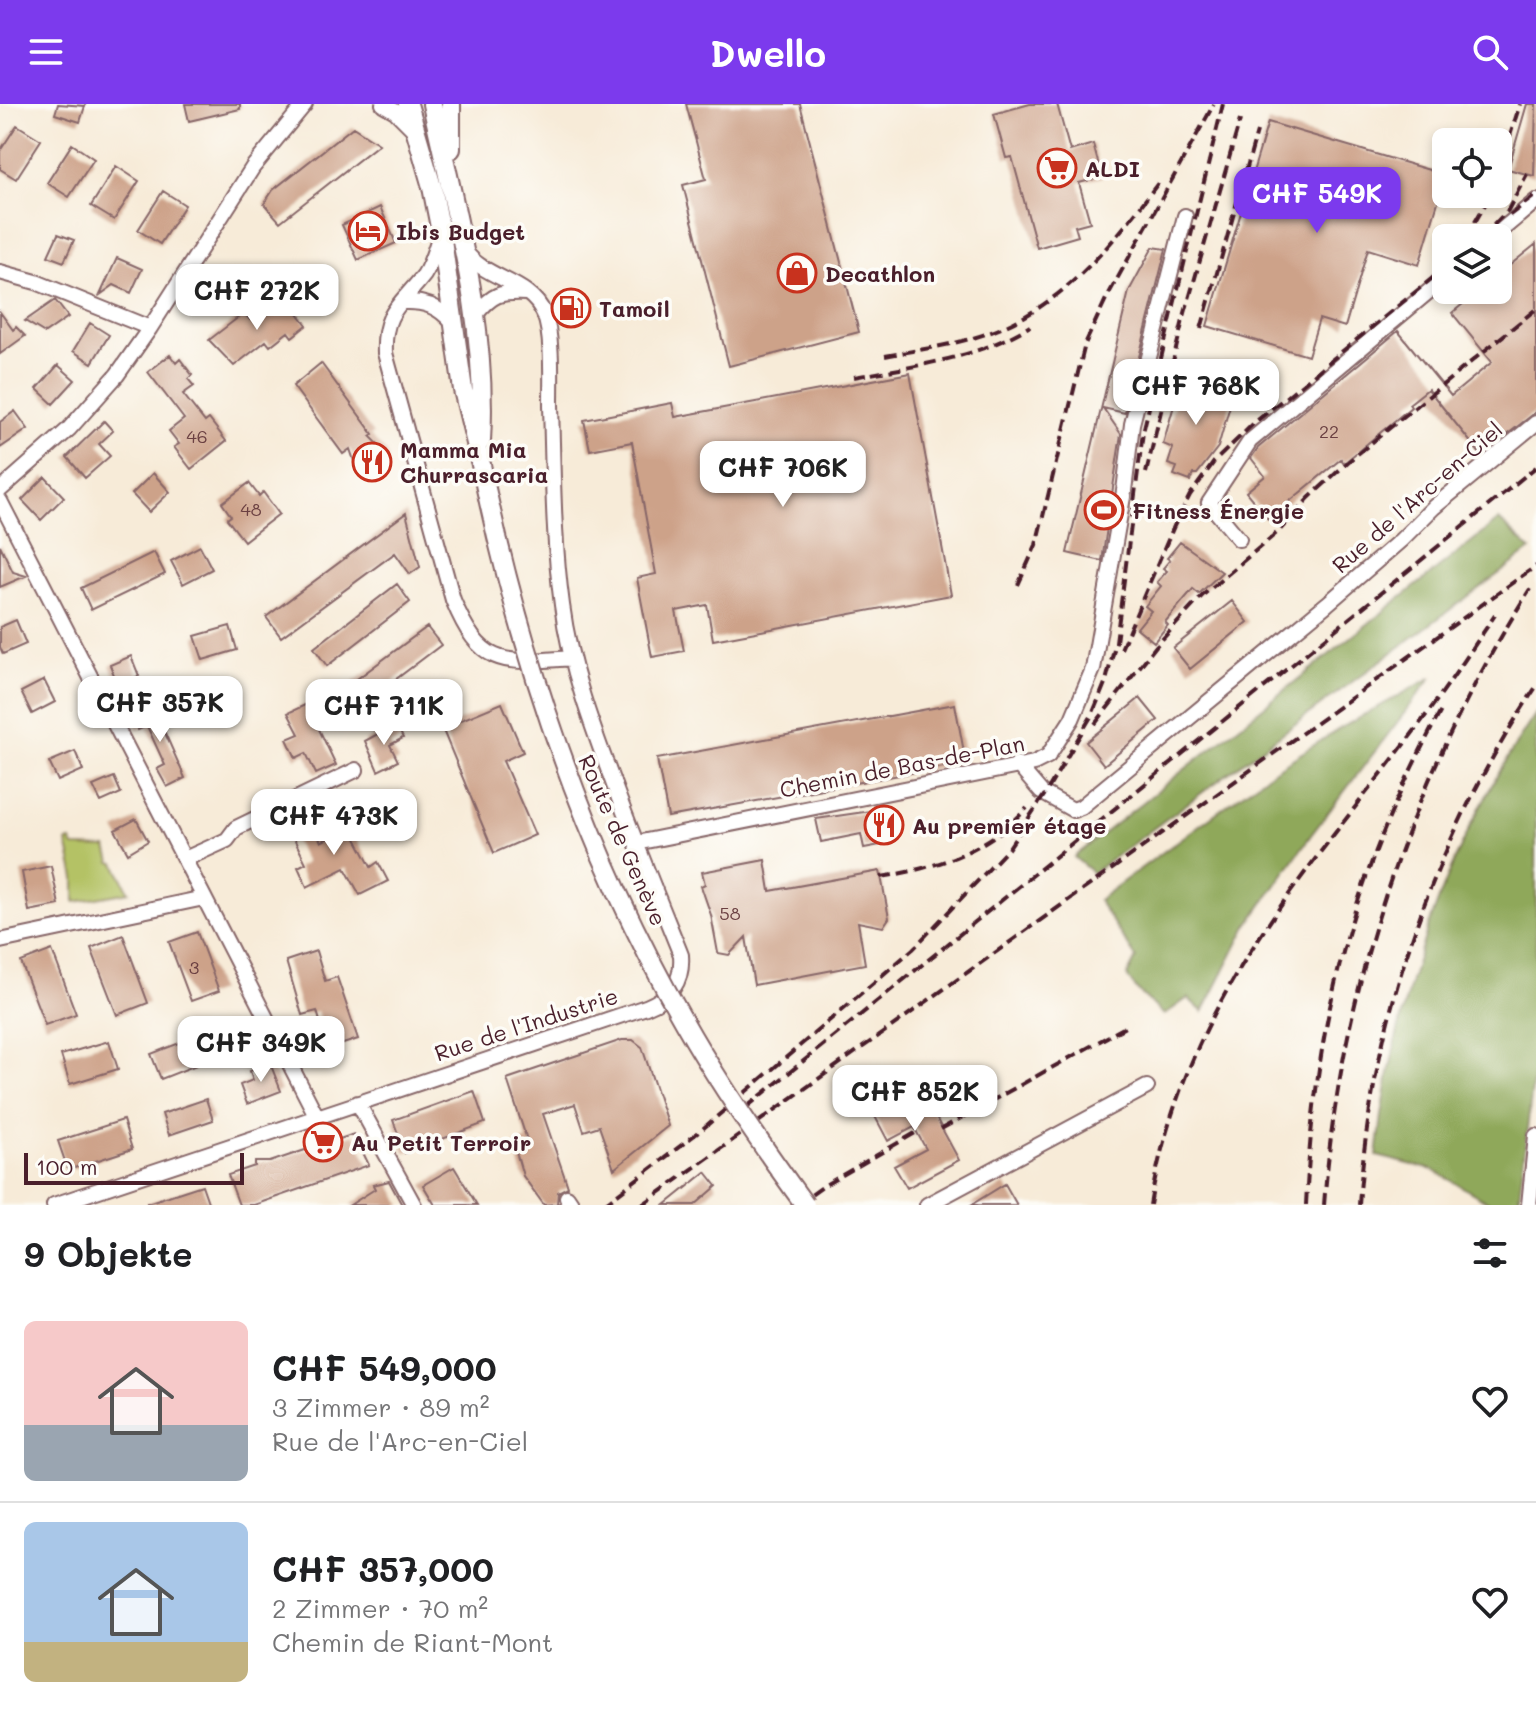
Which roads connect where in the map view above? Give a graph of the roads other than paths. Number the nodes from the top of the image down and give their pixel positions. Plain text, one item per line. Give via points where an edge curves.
1 (317, 104) edge
2 (383, 104) edge
3 (408, 104) edge
4 (432, 104) edge
5 (451, 104) edge
6 (300, 106) edge
7 (421, 143) junction
8 (1536, 201) edge
9 (1185, 216) dead end
10 (1509, 224) edge
11 (450, 230) junction
12 (462, 247) junction
13 (0, 272) edge
14 (1432, 289) edge
15 (526, 293) junction
16 (403, 302) junction
17 (476, 314) junction
18 (452, 322) junction
19 (150, 328) junction
20 (1536, 423) edge
21 (480, 460) junction
22 (0, 490) edge
23 (0, 501) edge
24 (1239, 539) dead end
25 (572, 658) junction
26 (1017, 764) junction
27 (356, 770) dead end
28 (636, 843) junction
29 (185, 859) junction
30 (204, 898) junction
31 (0, 941) edge
32 (1147, 1087) dead end
33 (358, 1103) junction
34 (317, 1117) junction
35 (1536, 1136) edge
36 (95, 1198) edge
37 (54, 1205) edge
38 (414, 1205) edge
39 (805, 1205) edge
40 (927, 1205) edge
41 (1529, 1205) edge

1 - 6 street
2 - 7 street via 405,120
3 - 7 main road, Route de Genève
4 - 11 main road, Route de Genève
5 - 11 main road
6 - 19 street via 253,167
7 - 11 main road, Route de Genève
8 - 10 street
9 - 26 street, Chemin de Bas-de-Plan via 1132,424 1093,669 1072,719 1048,756
11 - 12 main road, Route de Genève
11 - 16 street
11 - 18 main road, Route de Genève
12 - 15 street, Rue de l'Industrie via 480,267
12 - 17 main road, Route de Genève
13 - 19 street
14 - 24 street via 1250,441 1209,503
15 - 17 street via 494,295
15 - 25 street, Rue de l'Industrie via 546,320 559,578
16 - 18 street via 428,304
16 - 25 street via 385,325 385,353 465,628 484,650 506,661
17 - 21 main road, Route de Genève via 484,397
18 - 21 main road, Route de Genève
19 - 22 street via 69,429
20 - 26 street, Rue de l'Arc-en-Ciel via 1090,801 1073,810 1041,792
21 - 39 main road, Route de Genève, bridge via 536,686 600,855 685,1024
23 - 29 street
25 - 28 street, Rue de l'Industrie
26 - 28 street, Chemin de Bas-de-Plan
27 - 29 street
28 - 33 street, Rue de l'Industrie via 681,955 679,982 671,993 646,1007
29 - 30 street
30 - 31 street
30 - 34 street
32 - 40 street
33 - 34 street, Rue de l'Industrie
33 - 38 street
34 - 36 street, Rue de l'Industrie
35 - 41 street
36 - 37 street, Rue de l'Industrie

